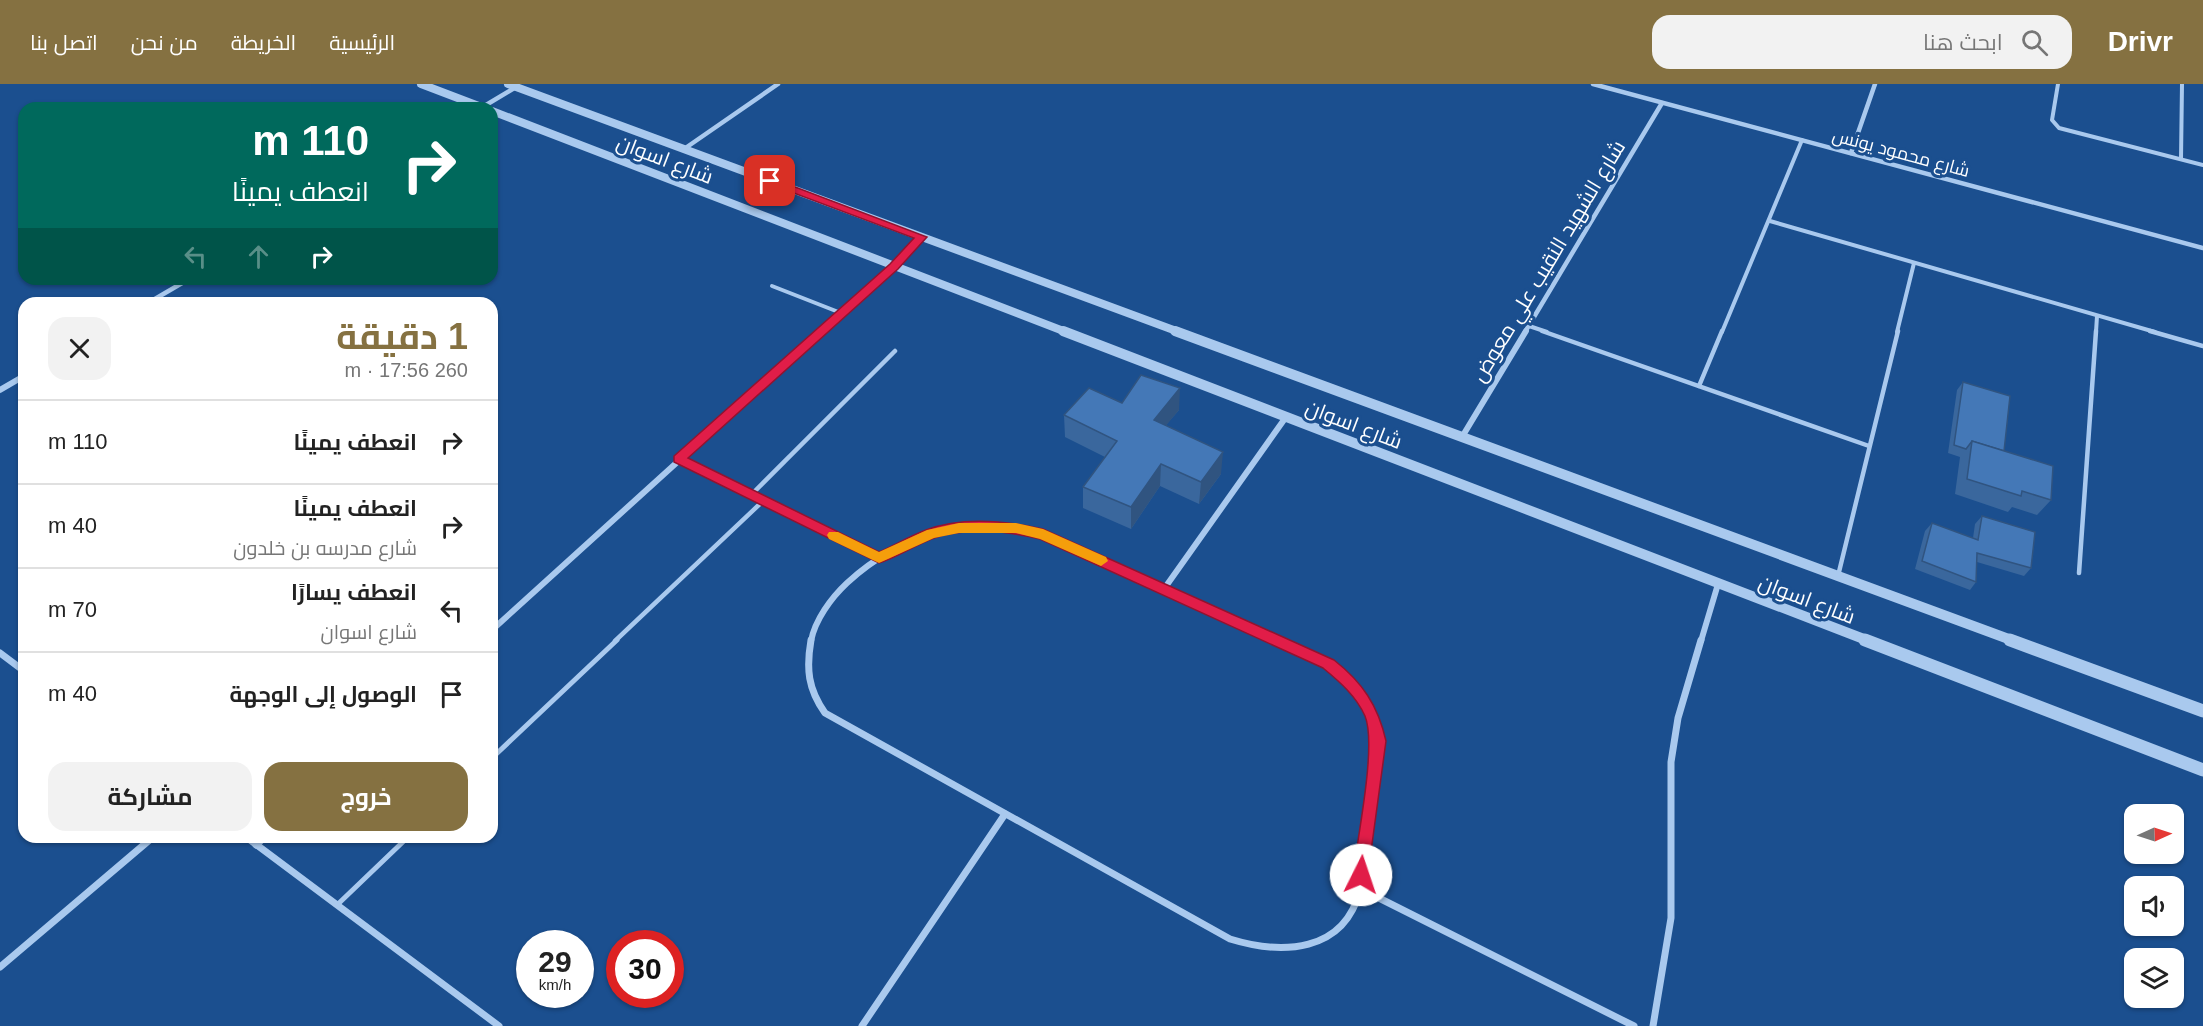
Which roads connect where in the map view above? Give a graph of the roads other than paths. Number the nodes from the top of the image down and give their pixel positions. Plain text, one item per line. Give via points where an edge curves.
1 (421, 84) edge
2 (778, 84) edge
3 (1593, 84) edge
4 (1875, 84) edge
5 (2058, 84) edge
6 (2182, 84) edge
7 (512, 86) edge
8 (467, 102) edge
9 (490, 102) edge
10 (1662, 103) junction
11 (498, 113) edge
12 (1802, 140) junction
13 (684, 149) junction
14 (1851, 153) junction
15 (2181, 159) junction
16 (2203, 165) edge
17 (1770, 221) junction
18 (921, 237) junction
19 (2203, 248) edge
20 (1914, 263) junction
21 (894, 266) junction
22 (179, 285) edge
23 (772, 286) dead end
24 (158, 297) edge
25 (841, 313) junction
26 (2097, 316) junction
27 (1529, 326) junction
28 (2203, 346) edge
29 (895, 351) dead end
30 (18, 380) edge
31 (1699, 386) junction
32 (0, 390) edge
33 (1286, 417) junction
34 (1462, 437) junction
35 (1869, 446) junction
36 (679, 459) junction
37 (751, 495) junction
38 (763, 501) junction
39 (879, 558) junction
40 (2079, 573) dead end
41 (1838, 576) junction
42 (1718, 584) junction
43 (1164, 589) junction
44 (498, 625) edge
45 (0, 653) edge
46 (18, 666) edge
47 (2203, 711) edge
48 (498, 752) edge
49 (2203, 770) edge
50 (1005, 814) junction
51 (146, 843) edge
52 (254, 843) edge
53 (258, 843) edge
54 (402, 843) edge
55 (256, 845) junction
56 (1361, 889) junction
57 (336, 905) junction
58 (0, 967) edge
59 (499, 1026) edge
60 (862, 1026) edge
61 (1634, 1026) edge
62 (1653, 1026) edge

1 - 8 street
2 - 13 street
3 - 10 street, شارع محمود يونس
4 - 14 street
5 - 15 lane via 2052,120 2059,128
6 - 15 lane
7 - 9 street
7 - 13 street, شارع اسوان
10 - 12 street, شارع محمود يونس
10 - 27 street, شارع الشهيد النقيب علي معوض
11 - 21 street, شارع اسوان
12 - 14 street, شارع محمود يونس
12 - 17 lane
13 - 18 street, شارع اسوان
14 - 19 street, شارع محمود يونس
15 - 16 lane
17 - 20 lane
17 - 31 lane
18 - 21 street
18 - 34 street, شارع اسوان
20 - 26 lane
20 - 35 lane
21 - 25 street
21 - 33 street, شارع اسوان
22 - 24 street
23 - 25 lane
25 - 36 street
26 - 28 lane
26 - 40 lane
27 - 31 lane
27 - 34 street, شارع الشهيد النقيب علي معوض
29 - 37 lane
30 - 32 street
31 - 35 lane
33 - 42 street, شارع اسوان
33 - 43 street
34 - 41 street, شارع اسوان
35 - 41 lane
36 - 37 street
36 - 44 street
37 - 38 street
38 - 39 street
38 - 48 lane
39 - 43 street via 931,534 959,528 1016,528 1043,534
39 - 50 street via 856,574 821,616 811,640 811,691 825,713
41 - 47 street, شارع اسوان
42 - 49 street, شارع اسوان
42 - 62 street via 1678,718 1671,762 1671,918
43 - 56 street via 1321,660 1363,697 1378,741 1364,835
45 - 46 street
50 - 56 street via 1252,948 1277,951 1322,940 1340,927
50 - 60 street
51 - 58 street
52 - 55 street
53 - 55 street
54 - 57 lane
55 - 57 street
56 - 61 street
57 - 59 street

